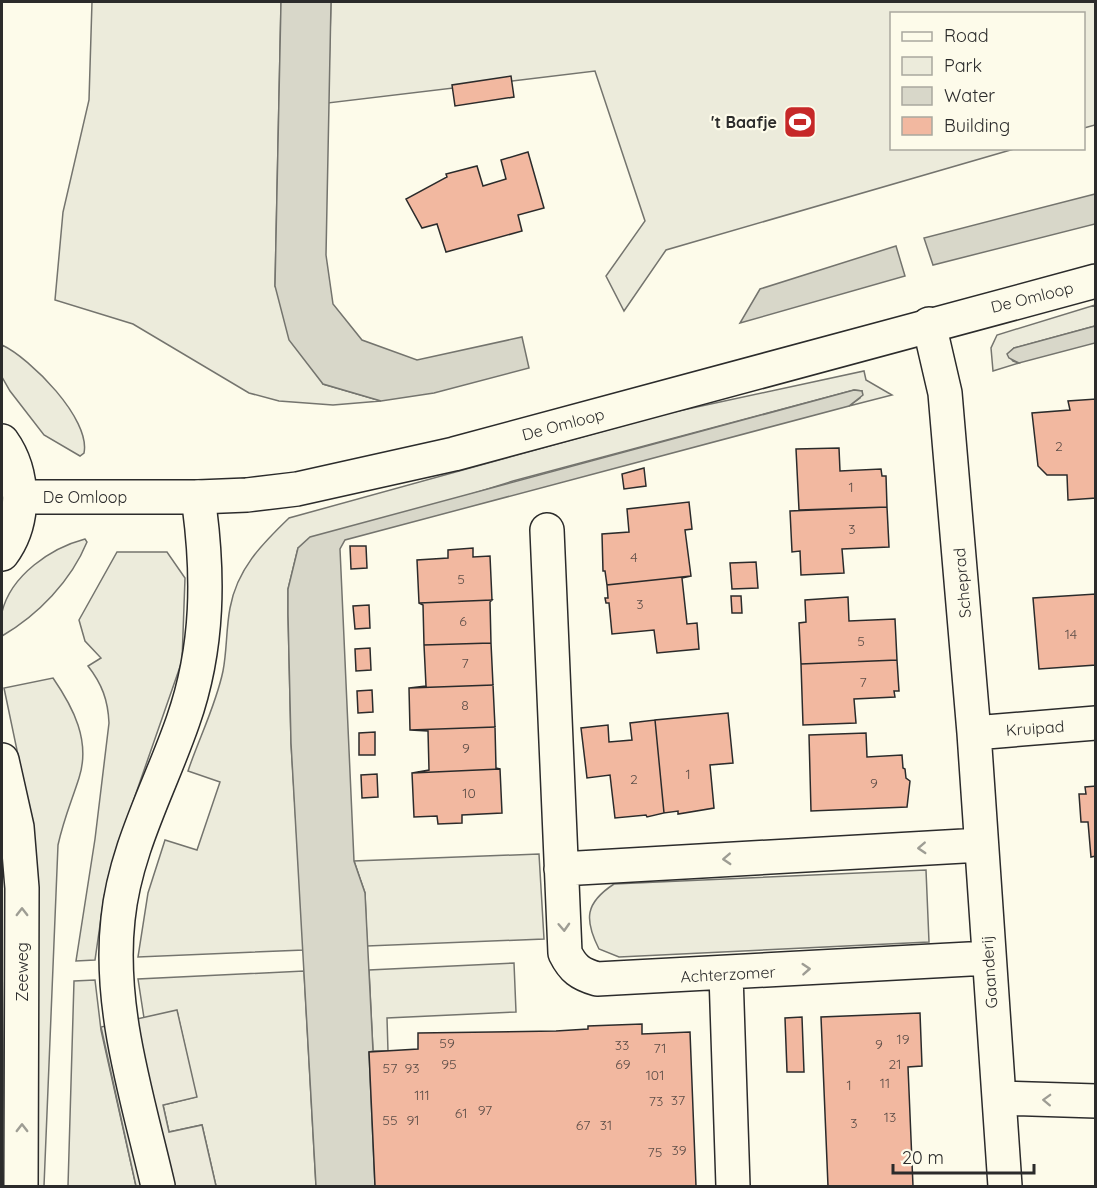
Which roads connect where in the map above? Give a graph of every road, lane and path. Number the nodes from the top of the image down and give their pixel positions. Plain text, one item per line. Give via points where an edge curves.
1 (1095, 281) edge
2 (929, 324) junction
3 (2, 441) edge
4 (20, 497) junction
5 (198, 497) junction
6 (547, 530) dead end
7 (2, 554) edge
8 (1095, 723) edge
9 (974, 733) junction
10 (2, 760) edge
11 (981, 845) junction
12 (561, 868) junction
13 (988, 958) junction
14 (726, 974) junction
15 (999, 1098) junction
16 (1095, 1101) edge
17 (21, 1186) edge
18 (158, 1186) edge
19 (733, 1186) edge
20 (1005, 1186) edge

1 - 2 street, De Omloop
2 - 5 street, De Omloop via 454,454 297,489
2 - 9 street, Scheprad via 945,393
3 - 4 street via 16,473
4 - 5 street, De Omloop
4 - 7 street via 16,523
5 - 18 street via 205,546 202,642 183,721 130,861 118,916 114,971
6 - 12 street, Achterzomer
8 - 9 street, Kruipad
9 - 11 street, Scheprad
17 -> 10 street, Zeeweg via 22,888 16,827
11 -> 12 street
11 - 13 street, Gaanderij
12 -> 14 street, Achterzomer via 565,952 573,968 583,975 597,979
14 -> 13 street, Achterzomer
13 - 15 street, Gaanderij
14 - 19 street
16 -> 15 street
15 - 20 street, Gaanderij

